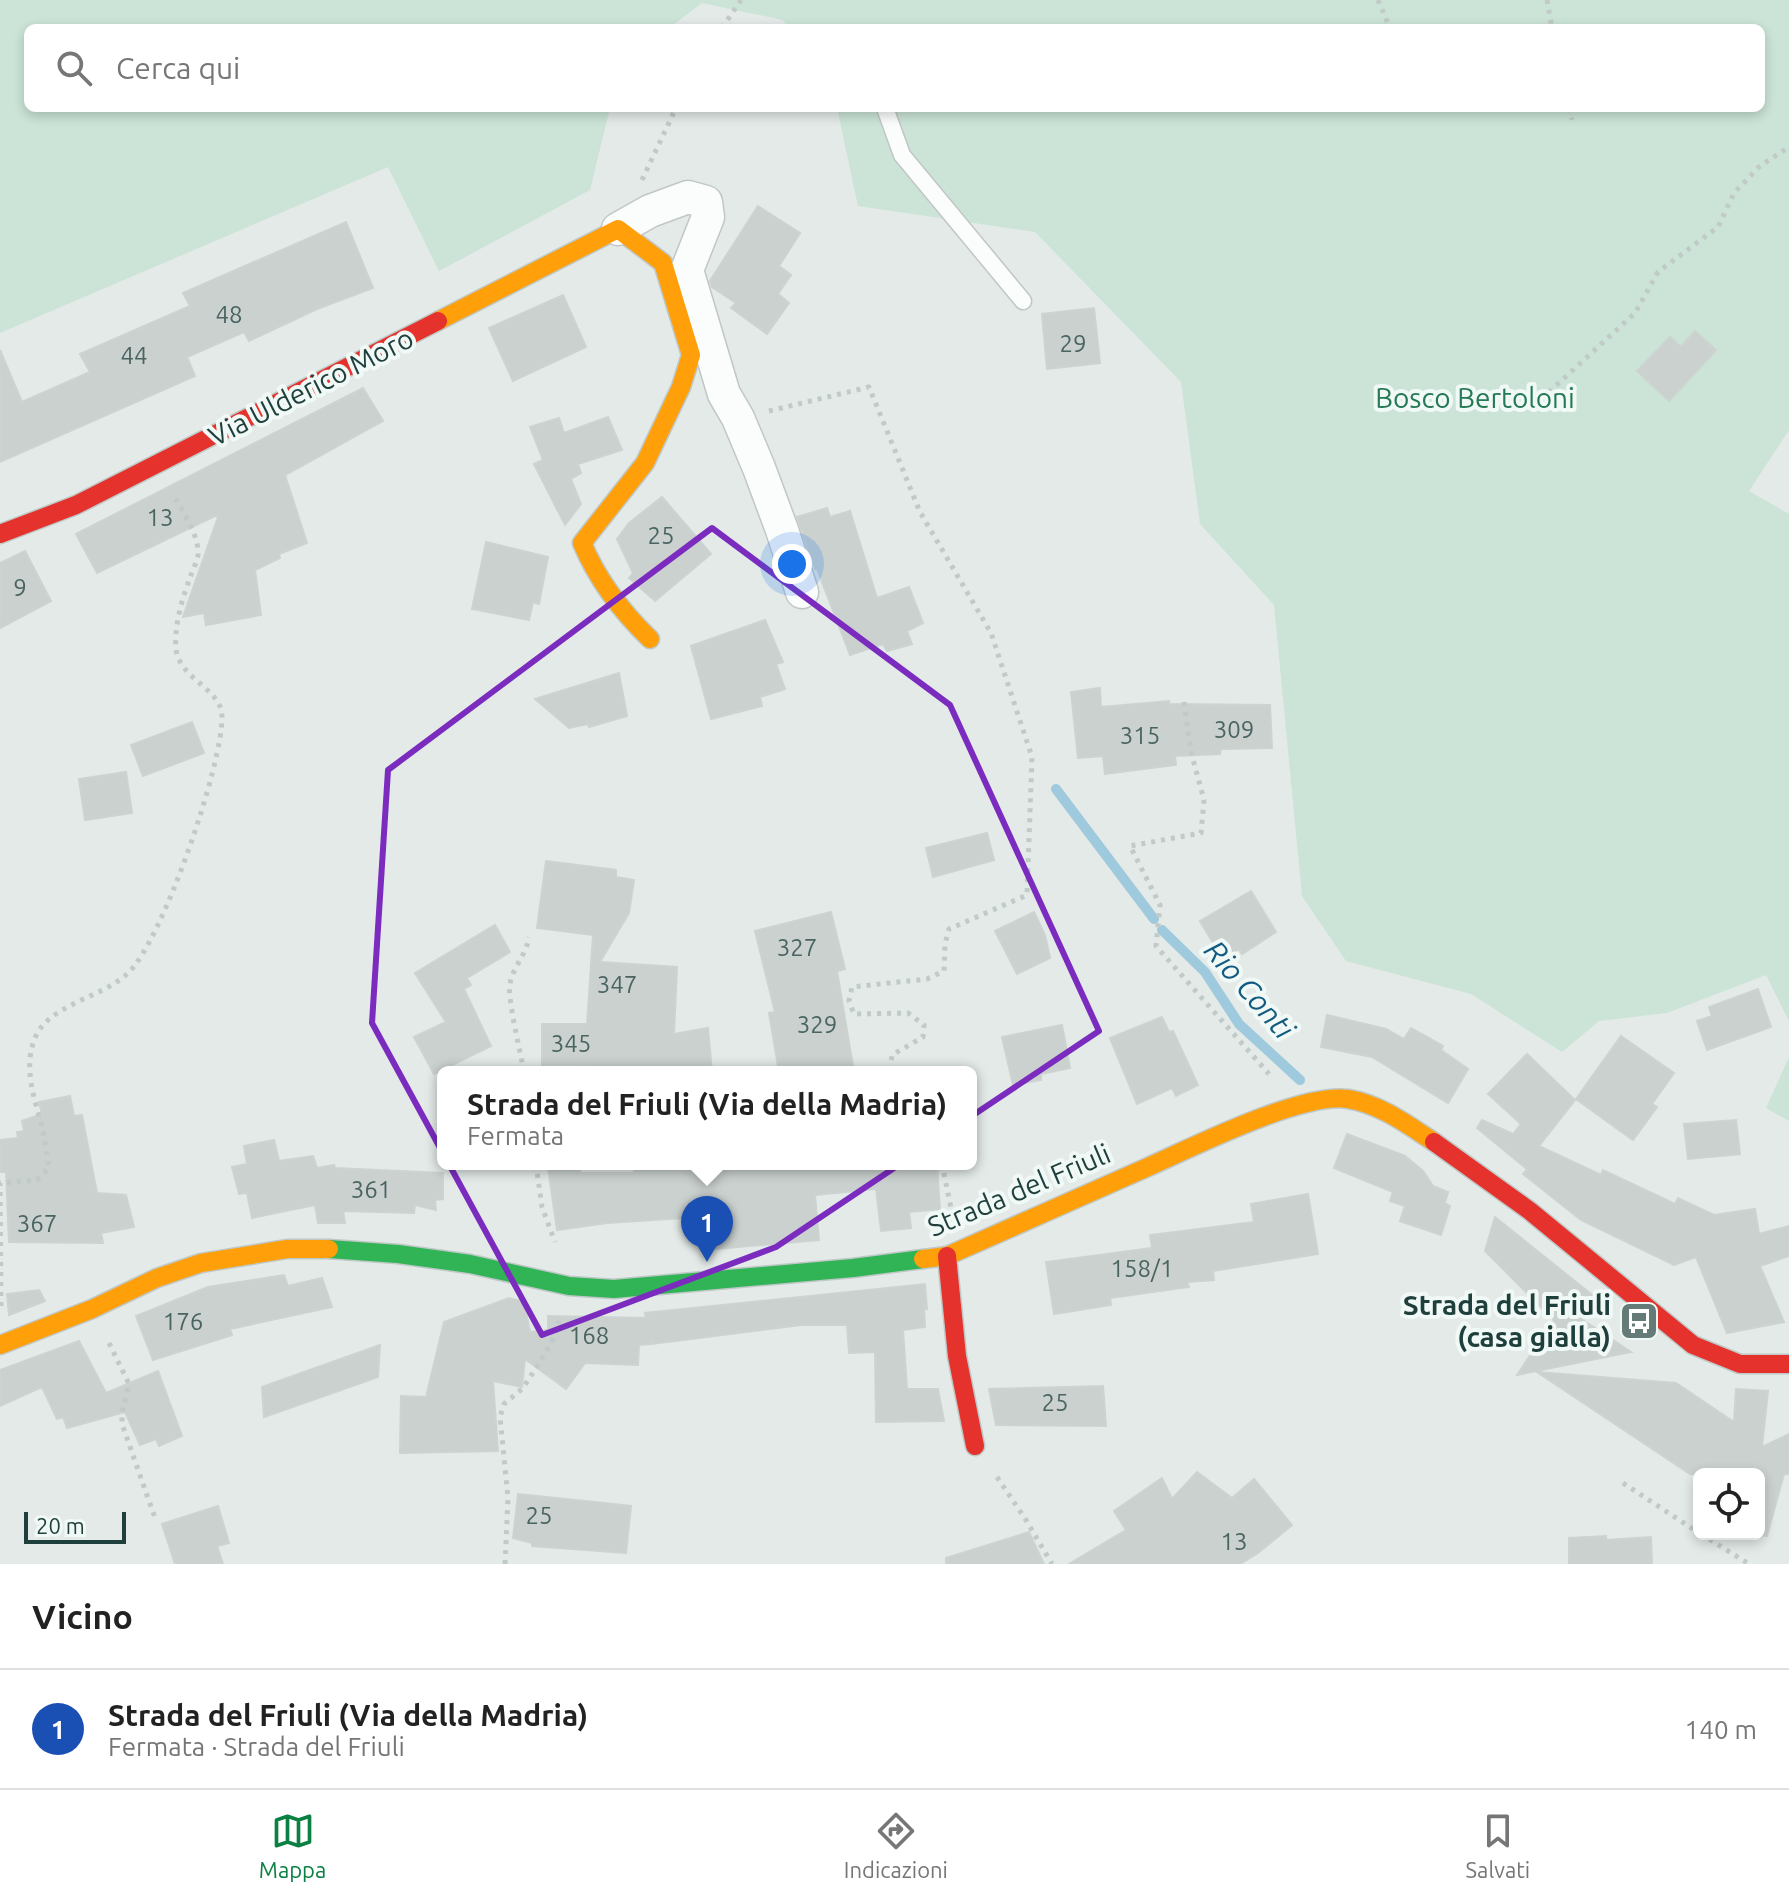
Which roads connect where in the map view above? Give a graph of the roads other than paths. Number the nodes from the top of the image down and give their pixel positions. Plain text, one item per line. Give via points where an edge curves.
1 (886, 112) edge
2 (618, 229) junction
3 (1023, 301) dead end
4 (0, 534) edge
5 (802, 592) dead end
6 (650, 639) dead end
7 (947, 1256) junction
8 (3, 1344) edge
9 (1789, 1364) edge
10 (975, 1446) road end

1 - 3 lane via 902,155
2 - 4 main road, Via Ulderico Moro via 158,465
2 - 5 street, Via Ulderico Moro via 688,197 706,202 708,217 687,270 724,394 738,418
2 - 6 main road via 663,263 691,355 645,463 582,543 593,571
7 - 8 main road, Strada del Friuli via 614,1289 569,1286 398,1254 287,1249 201,1263
7 - 9 main road, Strada del Friuli via 1296,1105 1348,1099 1389,1113 1431,1138 1530,1211 1693,1345 1722,1361 1753,1368
7 - 10 main road via 957,1356

